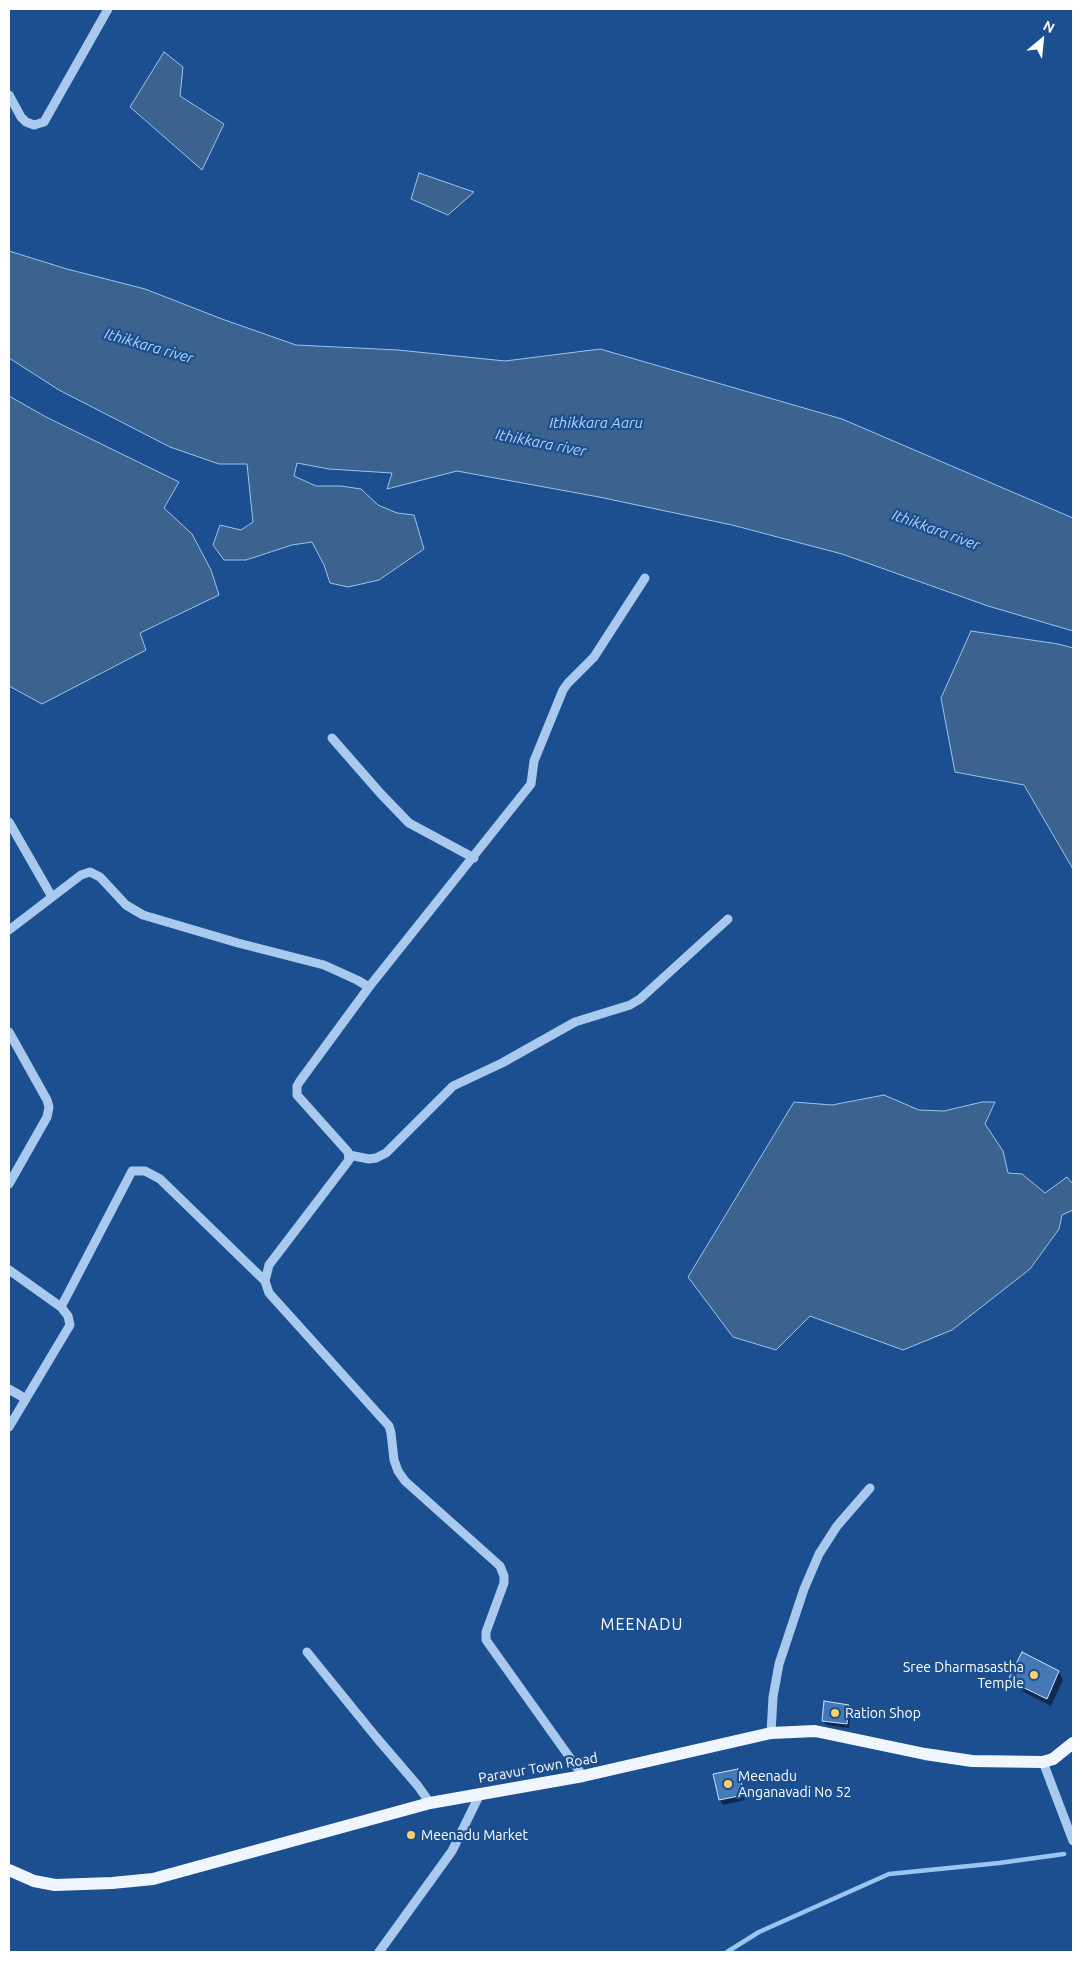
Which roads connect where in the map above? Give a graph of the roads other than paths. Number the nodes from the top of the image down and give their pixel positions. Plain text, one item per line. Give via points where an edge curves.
1 (108, 9) edge
2 (9, 95) edge
3 (645, 578) dead end
4 (332, 738) dead end
5 (9, 822) edge
6 (474, 858) junction
7 (52, 897) junction
8 (728, 919) dead end
9 (9, 930) edge
10 (369, 987) junction
11 (9, 1032) edge
12 (349, 1155) junction
13 (9, 1184) edge
14 (9, 1270) edge
15 (265, 1281) junction
16 (61, 1307) junction
17 (9, 1389) edge
18 (26, 1399) junction
19 (9, 1427) edge
20 (870, 1488) dead end
21 (307, 1652) dead end
22 (771, 1734) junction
23 (1073, 1743) edge
24 (1043, 1762) junction
25 (583, 1776) junction
26 (480, 1794) junction
27 (430, 1803) junction
28 (1073, 1841) edge
29 (9, 1870) edge
30 (379, 1952) edge

1 - 2 street via 44,122 34,125 26,122
3 - 6 street via 594,657 568,683 534,761 531,784
4 - 6 street via 409,823
5 - 7 street
6 - 10 street
7 - 9 street
7 - 10 street via 90,872 100,877 126,905 143,915 324,965
8 - 12 street via 630,1005 575,1022 453,1086 386,1153 369,1159
10 - 12 street via 297,1086 297,1095 302,1102
11 - 13 street via 49,1107 47,1117
12 - 15 street via 348,1162 269,1265
14 - 16 street
15 - 16 street via 160,1179 145,1171 132,1171
15 - 25 street via 269,1292 388,1426 394,1460 405,1481 500,1566 504,1584 486,1640
16 - 18 street via 69,1319 69,1328
17 - 18 street
18 - 19 street
20 - 22 street via 837,1526 819,1554 804,1589 779,1664 772,1697
21 - 27 street
22 - 24 main road, Paravur Town Road via 815,1731 972,1761
22 - 25 main road, Paravur Town Road
23 - 24 main road via 1053,1759
24 - 28 street
25 - 26 main road, Paravur Town Road
26 - 27 main road, Paravur Town Road
26 - 30 street via 452,1851
27 - 29 main road, Paravur Town Road via 153,1879 55,1885 34,1881

